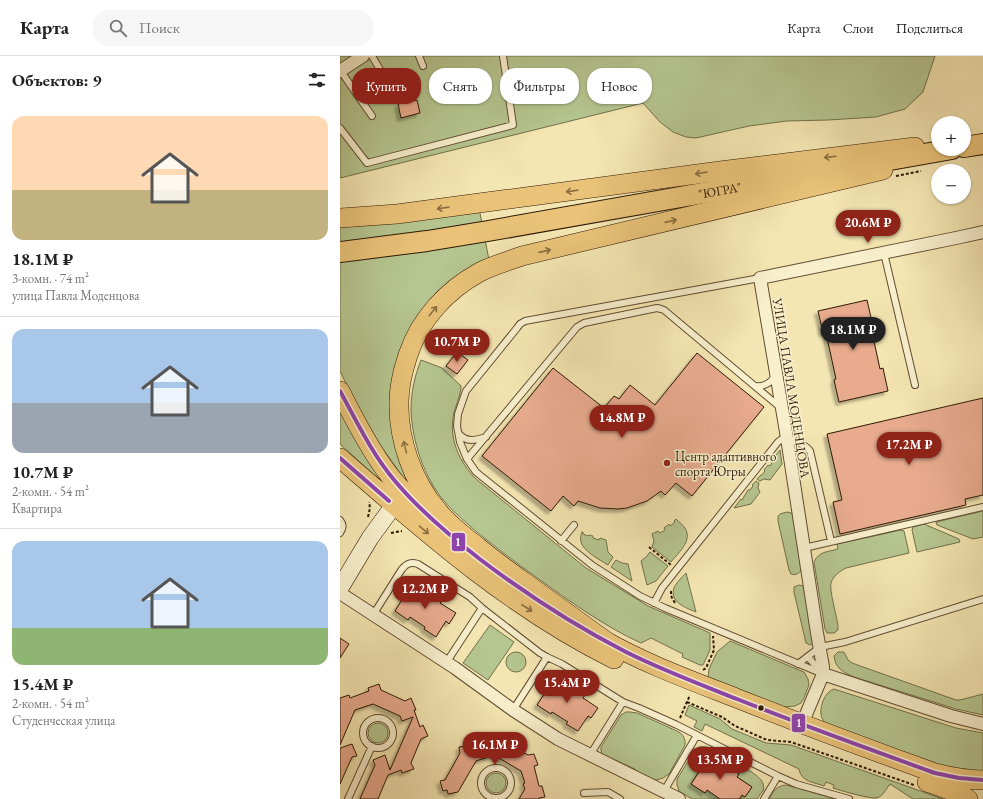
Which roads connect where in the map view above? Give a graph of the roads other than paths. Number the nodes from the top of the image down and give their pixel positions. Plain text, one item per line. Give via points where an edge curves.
1 (363, 56) edge
2 (372, 56) edge
3 (419, 56) edge
4 (503, 56) edge
5 (423, 66) dead end
6 (379, 68) edge
7 (340, 70) edge
8 (372, 116) dead end
9 (340, 128) edge
10 (983, 140) edge
11 (971, 141) edge
12 (931, 144) edge
13 (983, 145) edge
14 (971, 146) edge
15 (931, 153) edge
16 (340, 218) edge
17 (983, 234) edge
18 (340, 252) edge
19 (884, 253) junction
20 (760, 278) junction
21 (776, 374) junction
22 (915, 385) dead end
23 (755, 386) junction
24 (340, 391) edge
25 (781, 408) junction
26 (457, 426) junction
27 (486, 436) junction
28 (786, 438) junction
29 (340, 458) edge
30 (467, 459) junction
31 (400, 499) junction
32 (983, 507) edge
33 (340, 520) edge
34 (574, 525) dead end
35 (340, 533) edge
36 (561, 541) junction
37 (831, 541) junction
38 (804, 548) junction
39 (341, 584) edge
40 (983, 599) edge
41 (654, 603) junction
42 (482, 608) junction
43 (374, 614) junction
44 (610, 644) junction
45 (820, 647) junction
46 (547, 657) junction
47 (808, 657) junction
48 (446, 663) junction
49 (798, 664) junction
50 (823, 674) junction
51 (623, 702) junction
52 (513, 710) junction
53 (802, 724) junction
54 (983, 724) edge
55 (697, 735) junction
56 (372, 746) junction
57 (590, 755) junction
58 (778, 776) junction
59 (983, 780) edge
60 (664, 791) junction
61 (584, 793) dead end
62 (489, 798) edge
63 (348, 799) edge
64 (620, 799) edge
65 (679, 799) edge
66 (764, 799) edge
67 (849, 799) edge
68 (968, 799) edge

1 - 7 street
2 - 6 lane
3 - 5 lane
4 - 9 lane via 513,125 367,163
7 - 8 lane
10 - 11 main road
12 -> 16 main road via 397,214
13 - 14 highway
44 -> 13 main road via 466,538 437,511 419,483 405,449 400,420 400,385 404,366 417,334 435,307 462,283 480,272 522,256
15 - 18 highway, "ЮГРА" via 488,231
17 - 19 street
19 - 20 street
19 - 22 lane
20 - 21 street, УЛИЦА ПАВЛА МОДЕНЦОВА
20 - 26 lane via 525,321 516,328 466,391 458,414
21 - 23 lane via 768,384
21 - 25 street, УЛИЦА ПАВЛА МОДЕНЦОВА
23 - 25 lane
23 - 27 lane via 664,310 657,308 577,326
24 - 31 main road
25 - 28 street, УЛИЦА ПАВЛА МОДЕНЦОВА
26 - 27 lane via 459,434 467,440
26 - 30 lane
27 - 30 lane
28 - 37 lane via 808,447 810,451
28 - 38 street, УЛИЦА ПАВЛА МОДЕНЦОВА
28 - 41 lane via 778,442 662,588
29 - 31 main road
30 - 36 lane via 476,472
31 - 39 main road via 377,528
31 - 44 main road via 426,513 489,566 555,611
31 -> 68 main road via 456,557 506,594 599,652 703,699 945,788
32 - 37 lane
33 - 35 lane via 343,526
34 - 36 lane
36 - 41 lane via 592,566
37 - 38 lane
38 - 45 street, УЛИЦА ПАВЛА МОДЕНЦОВА
39 - 43 street
40 - 45 lane via 845,642
41 - 49 lane
42 - 43 lane via 418,564 409,563 402,569
42 - 46 lane
42 - 48 lane
43 - 48 street
44 - 53 main road via 662,669
45 - 47 lane
45 - 50 street, УЛИЦА ПАВЛА МОДЕНЦОВА
46 - 51 lane
46 - 52 lane
47 - 49 lane
47 - 50 lane
48 - 52 street
49 - 50 lane
50 - 53 street, УЛИЦА ПАВЛА МОДЕНЦОВА
50 - 54 street
51 - 55 lane
51 - 57 lane
52 - 57 street via 558,740
53 - 59 main road via 935,773 967,780
55 - 58 lane
55 - 60 lane
56 - 56 lane via 364,739 364,727 372,719 382,718 391,726 392,738 383,747
56 - 63 lane
57 - 60 street
58 - 66 lane
58 - 67 lane via 796,784
60 - 65 street
61 - 64 lane via 608,792
62 - 62 lane via 483,789 482,777 489,770 501,768 510,776 510,788 502,797

